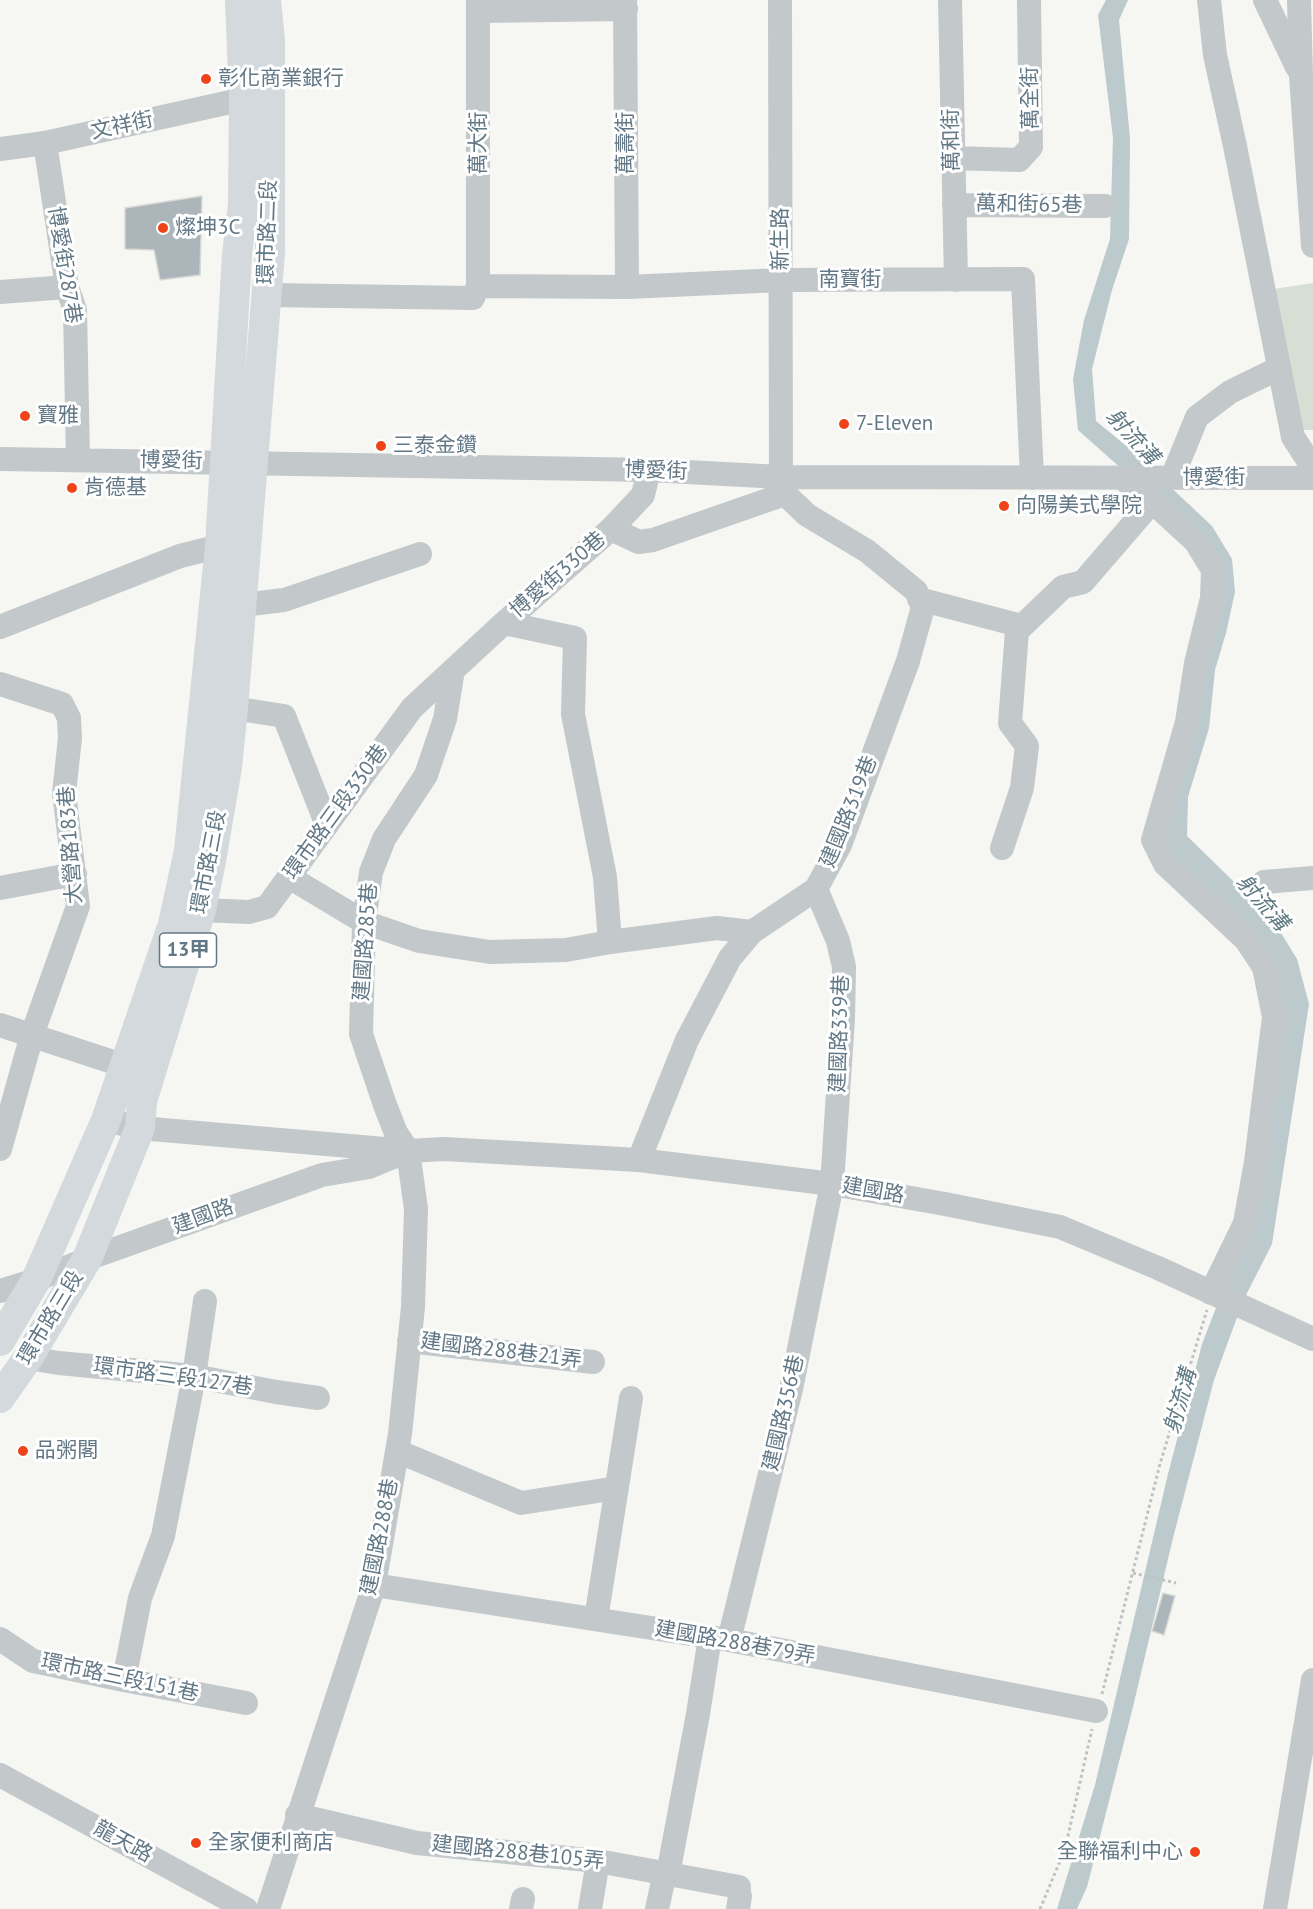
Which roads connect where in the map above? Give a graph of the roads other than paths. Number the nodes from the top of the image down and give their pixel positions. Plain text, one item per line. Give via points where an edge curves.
1 (240, 0) edge
2 (266, 0) edge
3 (780, 0) edge
4 (950, 0) edge
5 (1029, 0) edge
6 (1209, 0) edge
7 (1264, 0) edge
8 (1299, 0) edge
9 (626, 4) edge
10 (478, 6) edge
11 (1307, 86) edge
12 (244, 99) junction
13 (45, 142) junction
14 (0, 149) edge
15 (953, 158) junction
16 (954, 205) junction
17 (1105, 206) dead end
18 (1313, 246) edge
19 (781, 280) junction
20 (956, 280) junction
21 (478, 286) junction
22 (67, 287) junction
23 (627, 287) junction
24 (0, 292) edge
25 (266, 295) junction
26 (1279, 368) junction
27 (0, 459) edge
28 (78, 459) junction
29 (239, 463) junction
30 (1313, 468) edge
31 (649, 470) junction
32 (1032, 478) junction
33 (1146, 478) junction
34 (1313, 478) edge
35 (783, 486) junction
36 (1152, 502) junction
37 (611, 529) junction
38 (220, 546) junction
39 (420, 554) dead end
40 (919, 598) junction
41 (242, 605) junction
42 (504, 623) junction
43 (1022, 626) junction
44 (0, 627) edge
45 (453, 670) junction
46 (0, 684) edge
47 (233, 708) junction
48 (327, 825) junction
49 (1002, 848) dead end
50 (75, 874) junction
51 (289, 877) junction
52 (1313, 878) edge
53 (1264, 882) dead end
54 (0, 888) edge
55 (816, 889) junction
56 (201, 910) junction
57 (364, 922) junction
58 (752, 932) junction
59 (610, 942) junction
60 (0, 1025) edge
61 (32, 1035) junction
62 (125, 1066) junction
63 (106, 1120) junction
64 (140, 1128) junction
65 (0, 1149) edge
66 (408, 1152) junction
67 (639, 1160) junction
68 (832, 1184) junction
69 (87, 1259) junction
70 (36, 1280) junction
71 (0, 1291) edge
72 (1213, 1294) junction
73 (205, 1301) dead end
74 (1313, 1339) edge
75 (0, 1341) edge
76 (409, 1341) junction
77 (28, 1358) junction
78 (593, 1362) dead end
79 (194, 1376) junction
80 (0, 1398) edge
81 (318, 1398) dead end
82 (631, 1398) dead end
83 (397, 1451) junction
84 (617, 1488) junction
85 (374, 1585) junction
86 (596, 1619) junction
87 (719, 1638) junction
88 (0, 1639) edge
89 (124, 1680) junction
90 (1313, 1680) edge
91 (246, 1703) dead end
92 (1096, 1711) road end
93 (0, 1775) edge
94 (297, 1815) junction
95 (598, 1861) junction
96 (662, 1890) edge
97 (739, 1897) edge
98 (246, 1909) edge
99 (268, 1909) edge
100 (590, 1909) edge
101 (1275, 1909) edge

1 - 12 main road, 環市路二段 / 13甲
2 - 25 main road, 環市路二段 / 13甲 via 271,184
3 - 19 street, 新生路
4 - 15 street, 萬和街
5 - 15 street, 萬全街 via 1031,147 1019,160
6 - 26 street via 1215,55
7 - 11 street
8 - 11 street
9 - 10 street
9 - 23 street, 萬壽街
10 - 21 street, 萬大街
11 - 18 street
12 - 13 street, 文祥街
12 - 29 main road, 環市路二段 / 13甲 via 243,205 237,255
13 - 14 street, 文祥街
13 - 22 street, 博愛街287巷
15 - 16 street, 萬和街
16 - 17 street, 萬和街65巷
16 - 20 street, 萬和街
19 - 20 street, 南寶街
19 - 23 street, 南寶街
19 - 35 street, 新生路
20 - 32 street, 南寶街 via 1023,279
21 - 23 street, 南寶街
21 - 25 street via 473,298
22 - 24 street
22 - 28 street, 博愛街287巷 via 75,310
25 - 29 main road, 環市路二段 / 13甲
26 - 30 street via 1293,437
26 - 33 street via 1230,392 1197,417
27 - 28 street, 博愛街
28 - 29 street, 博愛街
29 - 31 street, 博愛街
29 - 38 main road, 環市路三段 / 13甲
29 - 41 main road, 環市路三段 / 13甲
31 - 35 street, 博愛街
31 - 37 street, 博愛街330巷 via 643,495
32 - 33 street, 博愛街
32 - 35 street, 博愛街
33 - 34 street, 博愛街
33 - 36 street
35 - 37 street via 653,540 639,542
35 - 40 street via 807,515 867,551 916,591
36 - 43 street via 1083,582 1064,587
36 - 72 street via 1196,542 1213,570 1212,598 1187,722 1153,840 1165,864 1246,940 1264,967 1274,1017 1245,1222
37 - 42 street, 博愛街330巷
38 - 44 street via 180,556
38 - 62 main road, 環市路三段 / 13甲 via 189,851 173,924
39 - 41 street via 284,600
40 - 43 street
40 - 55 street, 建國路319巷 via 923,607 908,661 840,845
41 - 47 main road, 環市路三段 / 13甲
42 - 45 street, 博愛街330巷
42 - 59 street via 574,638 573,714 605,878
43 - 49 street via 1017,631 1010,723 1027,746 1023,788
45 - 48 street, 環市路三段330巷 via 412,708
45 - 57 street, 建國路285巷 via 445,719 426,775 384,839 371,872
46 - 50 street, 大營路183巷 via 62,704 69,718 64,793
47 - 48 street via 284,716
47 - 56 main road, 環市路三段 / 13甲 via 227,767
48 - 51 street, 環市路三段330巷
50 - 54 street
50 - 61 street, 大營路183巷 via 78,906
51 - 56 street, 環市路三段330巷 via 267,907 249,912
51 - 57 street
52 - 53 street
55 - 58 street, 建國路319巷
55 - 68 street, 建國路339巷 via 844,967
56 - 64 main road, 環市路三段 / 13甲 via 142,1101
57 - 59 street via 419,941 490,952 566,950
57 - 66 street, 建國路285巷 via 361,1034 396,1132
58 - 59 street via 717,928
58 - 67 street, 建國路319巷 via 730,958 687,1040
60 - 61 street
61 - 62 street
61 - 65 street, 大營路183巷
62 - 63 main road, 環市路三段 / 13甲
63 - 64 street, 建國路
63 - 70 main road, 環市路三段 / 13甲
64 - 66 street, 建國路
64 - 69 main road, 環市路三段 / 13甲
66 - 67 street, 建國路 via 444,1149
66 - 69 street, 建國路 via 369,1167 322,1174
66 - 76 street, 建國路288巷 via 416,1209 414,1307
67 - 68 street, 建國路
68 - 72 street, 建國路 via 1060,1227
68 - 87 street, 建國路356巷 via 791,1389
69 - 70 street, 建國路
69 - 77 main road, 環市路三段 / 13甲
70 - 71 street, 建國路
70 - 75 main road, 環市路三段 / 13甲
72 - 74 street, 建國路
73 - 79 street
76 - 78 street, 建國路288巷21弄
76 - 83 street, 建國路288巷
77 - 79 street, 環市路三段127巷
77 - 80 main road, 環市路三段 / 13甲
79 - 81 street, 環市路三段127巷
79 - 89 street via 164,1536 140,1598
82 - 84 street
83 - 84 street via 521,1503
83 - 85 street, 建國路288巷
84 - 86 street
85 - 86 street, 建國路288巷79弄
85 - 94 street, 建國路288巷
86 - 87 street, 建國路288巷79弄
87 - 92 street, 建國路288巷79弄
87 - 96 street, 建國路356巷 via 698,1714
88 - 89 street, 環市路三段151巷 via 33,1661
89 - 91 street, 環市路三段151巷
90 - 101 street
93 - 98 street, 龍天路
94 - 95 street, 建國路288巷105弄 via 417,1843
94 - 99 street, 建國路288巷
95 - 96 street, 建國路288巷105弄
95 - 100 street
96 - 97 street, 建國路288巷105弄

